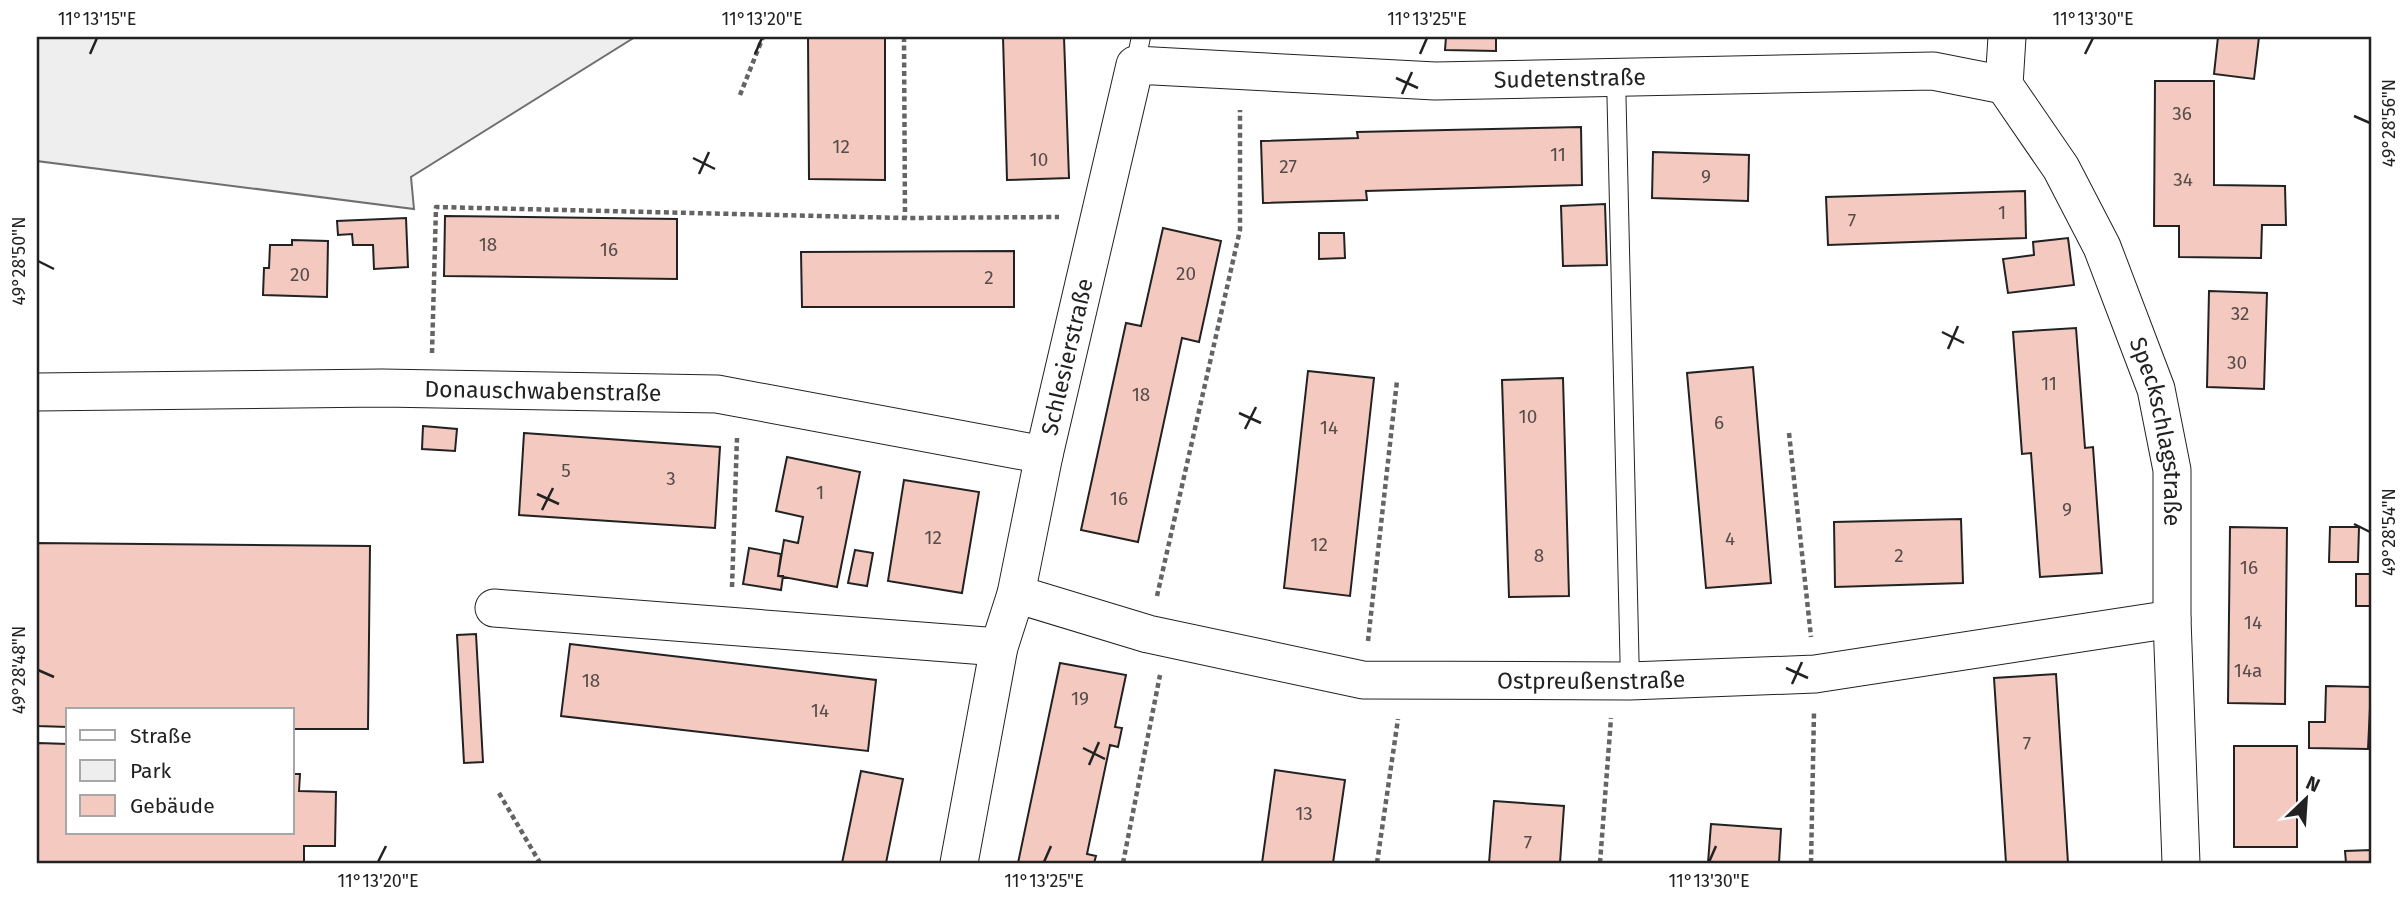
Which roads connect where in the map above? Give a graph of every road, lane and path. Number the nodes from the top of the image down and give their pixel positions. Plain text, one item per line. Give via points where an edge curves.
1 (763, 37) edge
2 (904, 37) edge
3 (2007, 37) edge
4 (1138, 51) edge
5 (1240, 71) junction
6 (1616, 76) junction
7 (2004, 85) junction
8 (740, 95) dead end
9 (1100, 216) junction
10 (905, 218) junction
11 (1397, 381) dead end
12 (431, 388) junction
13 (37, 392) edge
14 (739, 399) junction
15 (1789, 433) dead end
16 (1044, 455) junction
17 (1016, 594) junction
18 (494, 608) dead end
19 (2172, 620) junction
20 (731, 626) junction
21 (1157, 636) junction
22 (999, 647) junction
23 (1815, 674) junction
24 (1363, 680) junction
25 (1404, 681) junction
26 (1622, 681) junction
27 (499, 793) dead end
28 (540, 863) edge
29 (958, 863) edge
30 (1123, 863) edge
31 (1377, 863) edge
32 (1600, 863) edge
33 (1811, 863) edge
34 (2181, 863) edge

1 - 8 path
2 - 10 path
3 - 7 street
4 - 5 street, Sudetenstraße
4 - 9 street, Schlesierstraße
5 - 6 street, Sudetenstraße via 1435,82
5 - 21 path via 1240,230
6 - 7 street, Sudetenstraße via 1933,71
6 - 26 lane
7 - 19 street, Speckschlagstraße via 2061,168 2102,247 2156,389 2172,470
9 - 10 path
9 - 16 street, Schlesierstraße
10 - 12 path via 436,207
11 - 24 path
12 - 13 street, Donauschwabenstraße
12 - 14 street, Donauschwabenstraße via 717,394
14 - 16 street, Donauschwabenstraße
14 - 20 path
15 - 23 path
16 - 17 street, Schlesierstraße
17 - 21 street, Ostpreußenstraße
17 - 22 street, Schlesierstraße
18 - 20 street
19 - 23 street, Ostpreußenstraße
19 - 34 street, Speckschlagstraße
20 - 22 street
21 - 24 street, Ostpreußenstraße
21 - 30 path
22 - 29 street, Schlesierstraße
23 - 26 street, Ostpreußenstraße
23 - 33 path
24 - 25 street, Ostpreußenstraße
25 - 26 street, Ostpreußenstraße
25 - 31 path
26 - 32 path
27 - 28 path

